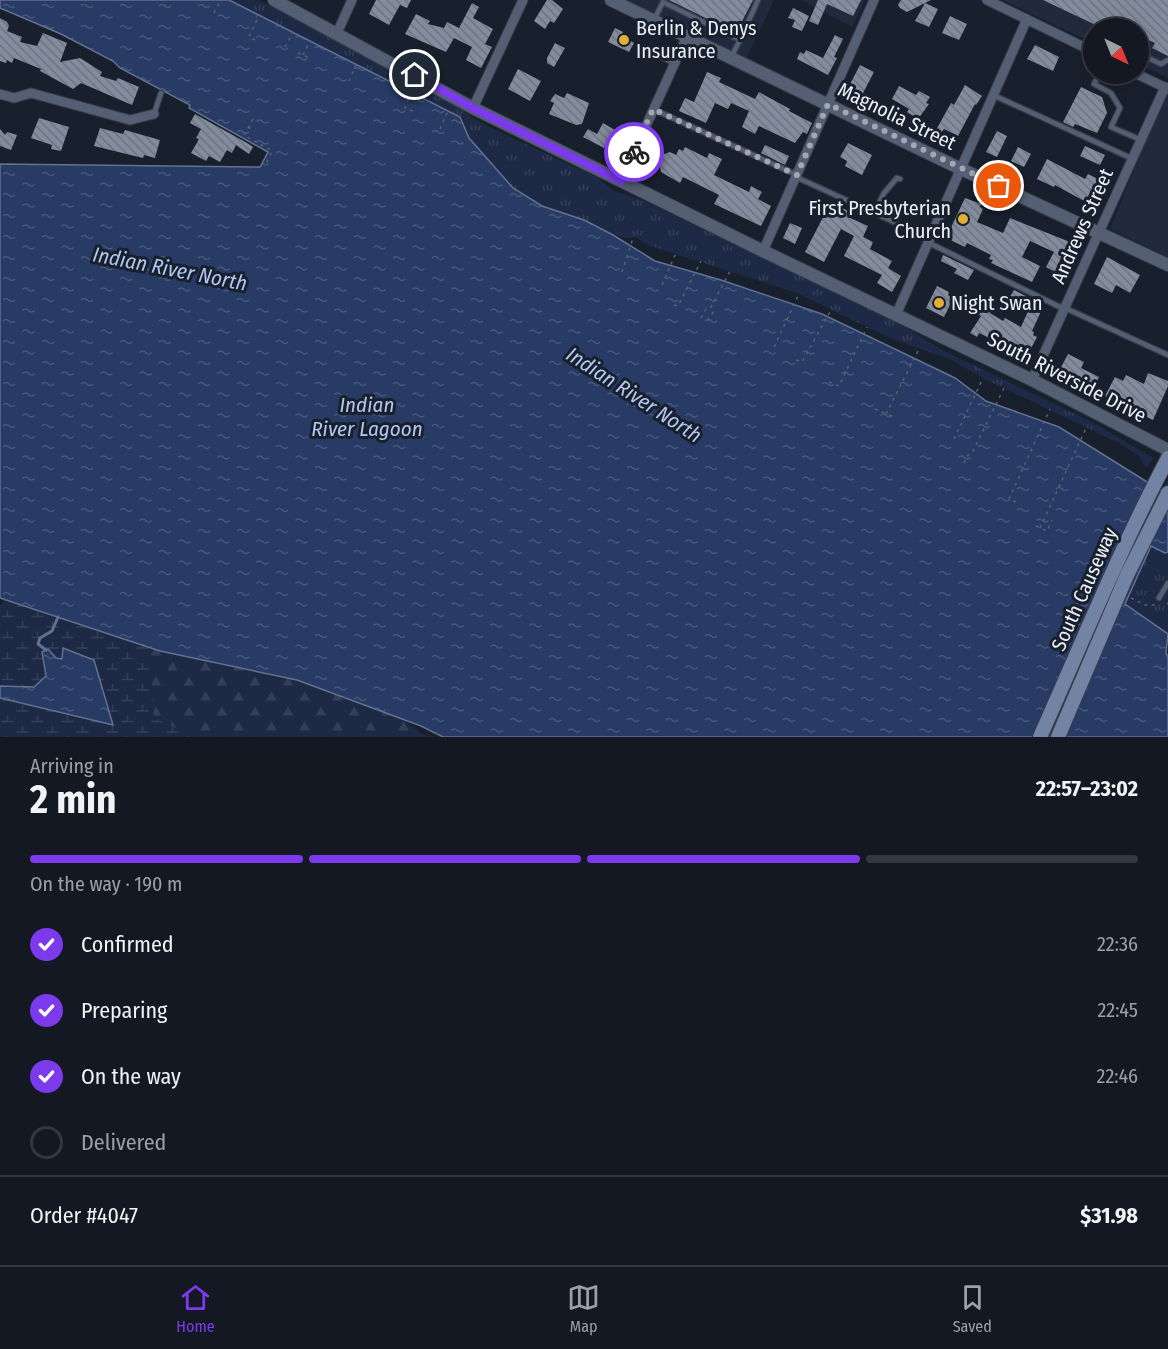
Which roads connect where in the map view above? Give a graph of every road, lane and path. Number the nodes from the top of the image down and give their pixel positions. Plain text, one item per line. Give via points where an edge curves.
1 (221, 0) edge
2 (274, 0) edge
3 (352, 0) edge
4 (524, 0) edge
5 (611, 0) edge
6 (758, 0) edge
7 (874, 0) edge
8 (987, 0) edge
9 (663, 1) edge
10 (214, 14) dead end
11 (259, 15) dead end
12 (1027, 19) junction
13 (654, 20) junction
14 (293, 32) dead end
15 (337, 33) junction
16 (687, 36) junction
17 (740, 39) junction
18 (255, 40) dead end
19 (310, 41) dead end
20 (639, 46) dead end
21 (285, 47) dead end
22 (1083, 47) edge
23 (298, 52) dead end
24 (303, 55) junction
25 (731, 57) junction
26 (310, 58) dead end
27 (1149, 58) edge
28 (1168, 60) edge
29 (675, 63) junction
30 (356, 64) dead end
31 (1161, 64) junction
32 (1168, 67) edge
33 (1149, 80) edge
34 (349, 81) dead end
35 (1094, 84) edge
36 (1167, 88) edge
37 (411, 92) dead end
38 (161, 93) dead end
39 (0, 94) edge
40 (992, 95) junction
41 (828, 104) junction
42 (473, 108) junction
43 (653, 109) junction
44 (413, 111) dead end
45 (448, 111) dead end
46 (154, 114) joint
47 (253, 119) dead end
48 (248, 127) junction
49 (440, 129) dead end
50 (255, 131) dead end
51 (1141, 140) junction
52 (1133, 159) junction
53 (265, 166) dead end
54 (959, 168) junction
55 (796, 176) junction
56 (900, 178) dead end
57 (621, 181) junction
58 (874, 213) junction
59 (1100, 232) junction
60 (633, 238) dead end
61 (928, 240) junction
62 (763, 251) junction
63 (676, 253) dead end
64 (701, 261) dead end
65 (1168, 265) edge
66 (730, 271) dead end
67 (622, 272) dead end
68 (662, 285) dead end
69 (799, 294) dead end
70 (674, 305) dead end
71 (711, 307) junction
72 (1065, 308) junction
73 (831, 310) dead end
74 (896, 315) junction
75 (701, 318) dead end
76 (708, 321) dead end
77 (867, 327) dead end
78 (774, 347) dead end
79 (920, 347) dead end
80 (1168, 355) edge
81 (796, 360) dead end
82 (983, 378) dead end
83 (1032, 380) junction
84 (829, 382) dead end
85 (1004, 388) dead end
86 (875, 409) dead end
87 (1050, 409) dead end
88 (886, 414) junction
89 (894, 417) dead end
90 (1087, 426) dead end
91 (954, 439) dead end
92 (1168, 450) edge
93 (1168, 458) edge
94 (964, 463) dead end
95 (1168, 493) edge
96 (1016, 502) dead end
97 (1052, 520) dead end
98 (1036, 526) dead end
99 (1040, 528) junction
100 (1168, 583) edge
101 (1127, 597) dead end
102 (1159, 601) joint
103 (1168, 602) edge
104 (1168, 608) edge
105 (1040, 737) edge
106 (1058, 737) edge

1 - 10 path
2 - 15 street, South Riverside Drive
3 - 15 street
4 - 42 street
5 - 13 street, Magnolia Street
6 - 17 lane
7 - 41 street
8 - 12 street
9 - 13 lane
9 - 17 lane
11 - 18 path via 249,37
12 - 22 street
12 - 40 street
13 - 16 street, Magnolia Street
14 - 21 path
15 - 42 street, South Riverside Drive
16 - 25 street, Magnolia Street
16 - 29 street
17 - 25 lane
19 - 24 path
20 - 29 lane
23 - 24 path
24 - 26 path
25 - 41 street, Magnolia Street
27 - 31 lane
28 - 31 lane
29 - 43 street
30 - 34 path
31 - 32 lane
33 - 36 street
35 - 51 lane via 1111,93 1120,108 1111,127
36 - 51 street, Andrews Street
37 - 44 path via 405,108
38 - 46 lane
39 - 46 street via 14,99 31,93 130,120
40 - 52 lane
40 - 54 street
41 - 54 street, Magnolia Street
41 - 55 street
42 - 57 street, South Riverside Drive
43 - 55 lane
43 - 57 street
45 - 49 path
47 - 48 path
48 - 50 path
48 - 53 path via 243,136 272,151
51 - 52 street, Andrews Street
52 - 59 street, Andrews Street
54 - 59 street, Magnolia Street
54 - 61 street
55 - 58 lane
55 - 62 street
56 - 58 lane via 884,193
57 - 62 street, South Riverside Drive
58 - 61 lane
59 - 65 street, Magnolia Street
59 - 72 street, Andrews Street
60 - 67 path
61 - 72 lane
61 - 74 street
62 - 74 street, South Riverside Drive
63 - 68 path
64 - 70 path via 678,306
66 - 71 path
69 - 78 path
71 - 75 path
71 - 76 path via 713,312
72 - 80 lane
72 - 83 street, Andrews Street
73 - 81 path via 801,362
74 - 83 street, South Riverside Drive
77 - 84 path via 839,386
79 - 88 path
82 - 91 path
83 - 92 street, South Riverside Drive
85 - 94 path
86 - 88 path
87 - 96 path via 1009,499
88 - 89 path
90 - 99 path
93 - 105 main road, South Causeway via 1114,566
95 - 106 main road, South Causeway via 1127,575
97 - 99 path via 1047,531
98 - 99 path
100 - 102 lane
101 - 102 path via 1145,605
103 - 104 path

